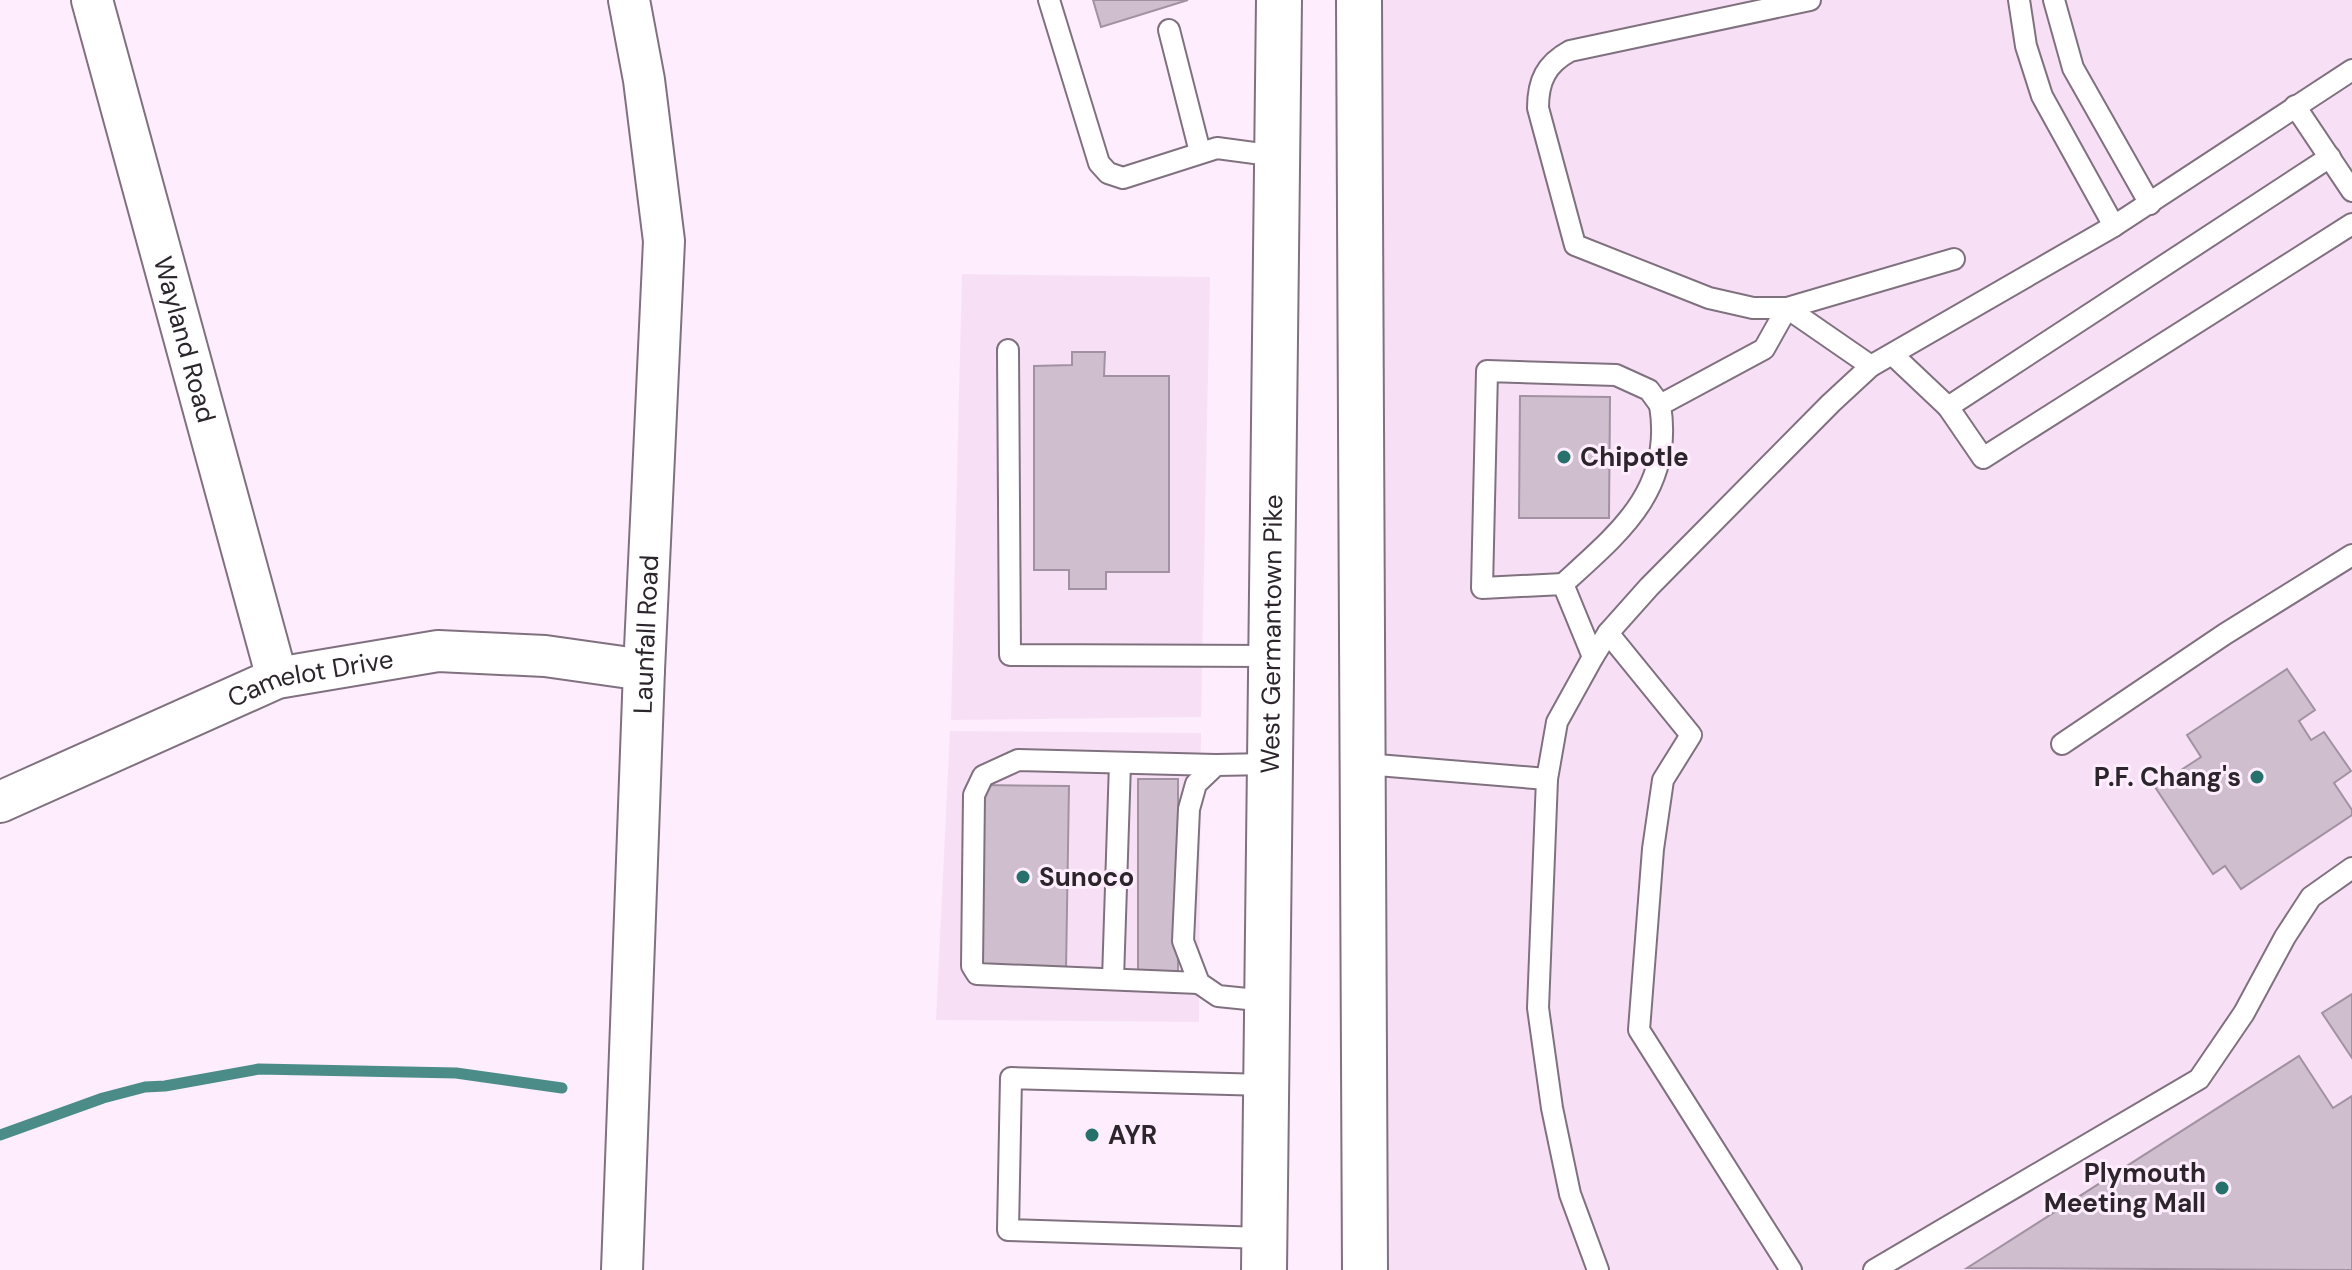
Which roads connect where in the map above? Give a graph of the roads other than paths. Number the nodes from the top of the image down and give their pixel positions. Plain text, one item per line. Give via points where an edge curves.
1 (92, 0) edge
2 (629, 0) edge
3 (1049, 0) edge
4 (1279, 0) edge
5 (1359, 0) edge
6 (1810, 0) edge
7 (2019, 0) edge
8 (2054, 0) edge
9 (1169, 30) dead end
10 (2352, 70) edge
11 (2295, 106) junction
12 (1200, 152) junction
13 (1277, 156) junction
14 (2330, 157) junction
15 (2352, 191) edge
16 (2150, 204) junction
17 (2352, 224) edge
18 (2114, 226) junction
19 (1954, 259) dead end
20 (1787, 308) junction
21 (1008, 350) dead end
22 (1893, 355) junction
23 (1871, 366) junction
24 (1660, 405) junction
25 (1948, 407) junction
26 (2352, 555) edge
27 (1563, 584) junction
28 (1608, 633) junction
29 (1271, 656) junction
30 (1593, 657) junction
31 (644, 670) junction
32 (277, 678) junction
33 (2062, 744) dead end
34 (1120, 763) junction
35 (1270, 764) junction
36 (1365, 764) junction
37 (1216, 765) junction
38 (1547, 779) junction
39 (0, 802) edge
40 (2352, 868) edge
41 (1113, 979) junction
42 (1199, 983) junction
43 (1267, 1001) junction
44 (1266, 1085) junction
45 (1264, 1254) edge
46 (622, 1270) edge
47 (1365, 1270) edge
48 (1598, 1270) edge
49 (1791, 1270) edge
50 (1874, 1270) edge

1 - 32 street, Wayland Road
2 - 31 street, Launfall Road via 664,241
3 - 12 lane via 1099,163 1108,173 1123,178
4 - 13 main road, West Germantown Pike
5 - 36 main road
6 - 20 lane via 1570,51 1546,69 1538,88 1538,108 1575,245 1709,298 1753,308
7 - 18 lane via 2042,96
8 - 16 lane via 2073,68
9 - 12 lane
10 - 11 lane
11 - 14 lane
11 - 16 lane
12 - 13 lane via 1217,148
13 - 29 main road, West Germantown Pike
14 - 15 lane
14 - 25 lane
16 - 18 lane
17 - 25 lane via 1983,458
18 - 22 lane
19 - 20 lane
20 - 23 lane
20 - 24 lane via 1764,349
21 - 29 lane via 1010,655
22 - 23 lane
22 - 25 lane
23 - 28 lane
24 - 27 lane via 1664,430 1659,465 1645,497 1628,524
24 - 27 lane via 1649,390 1616,375 1487,371 1482,588
26 - 33 lane
27 - 30 lane
28 - 30 lane
28 - 49 lane via 1691,735 1663,780 1639,1030
29 - 35 main road, West Germantown Pike
30 - 38 lane via 1557,722
31 - 32 street, Camelot Drive via 545,656 438,651
31 - 46 street, Launfall Road
32 - 39 street, Camelot Drive
34 - 37 lane
34 - 41 lane
34 - 41 lane via 1018,760 983,776 974,795 972,966 977,974
35 - 37 lane
35 - 43 main road, West Germantown Pike
36 - 38 lane
36 - 47 main road
37 - 42 lane via 1196,784 1189,809 1183,941
38 - 48 lane via 1538,1008 1570,1194
40 - 50 lane via 2311,897 2199,1079
41 - 42 lane
42 - 43 lane via 1218,996
43 - 44 main road, West Germantown Pike
44 - 45 main road, West Germantown Pike
44 - 45 lane via 1011,1078 1008,1230

